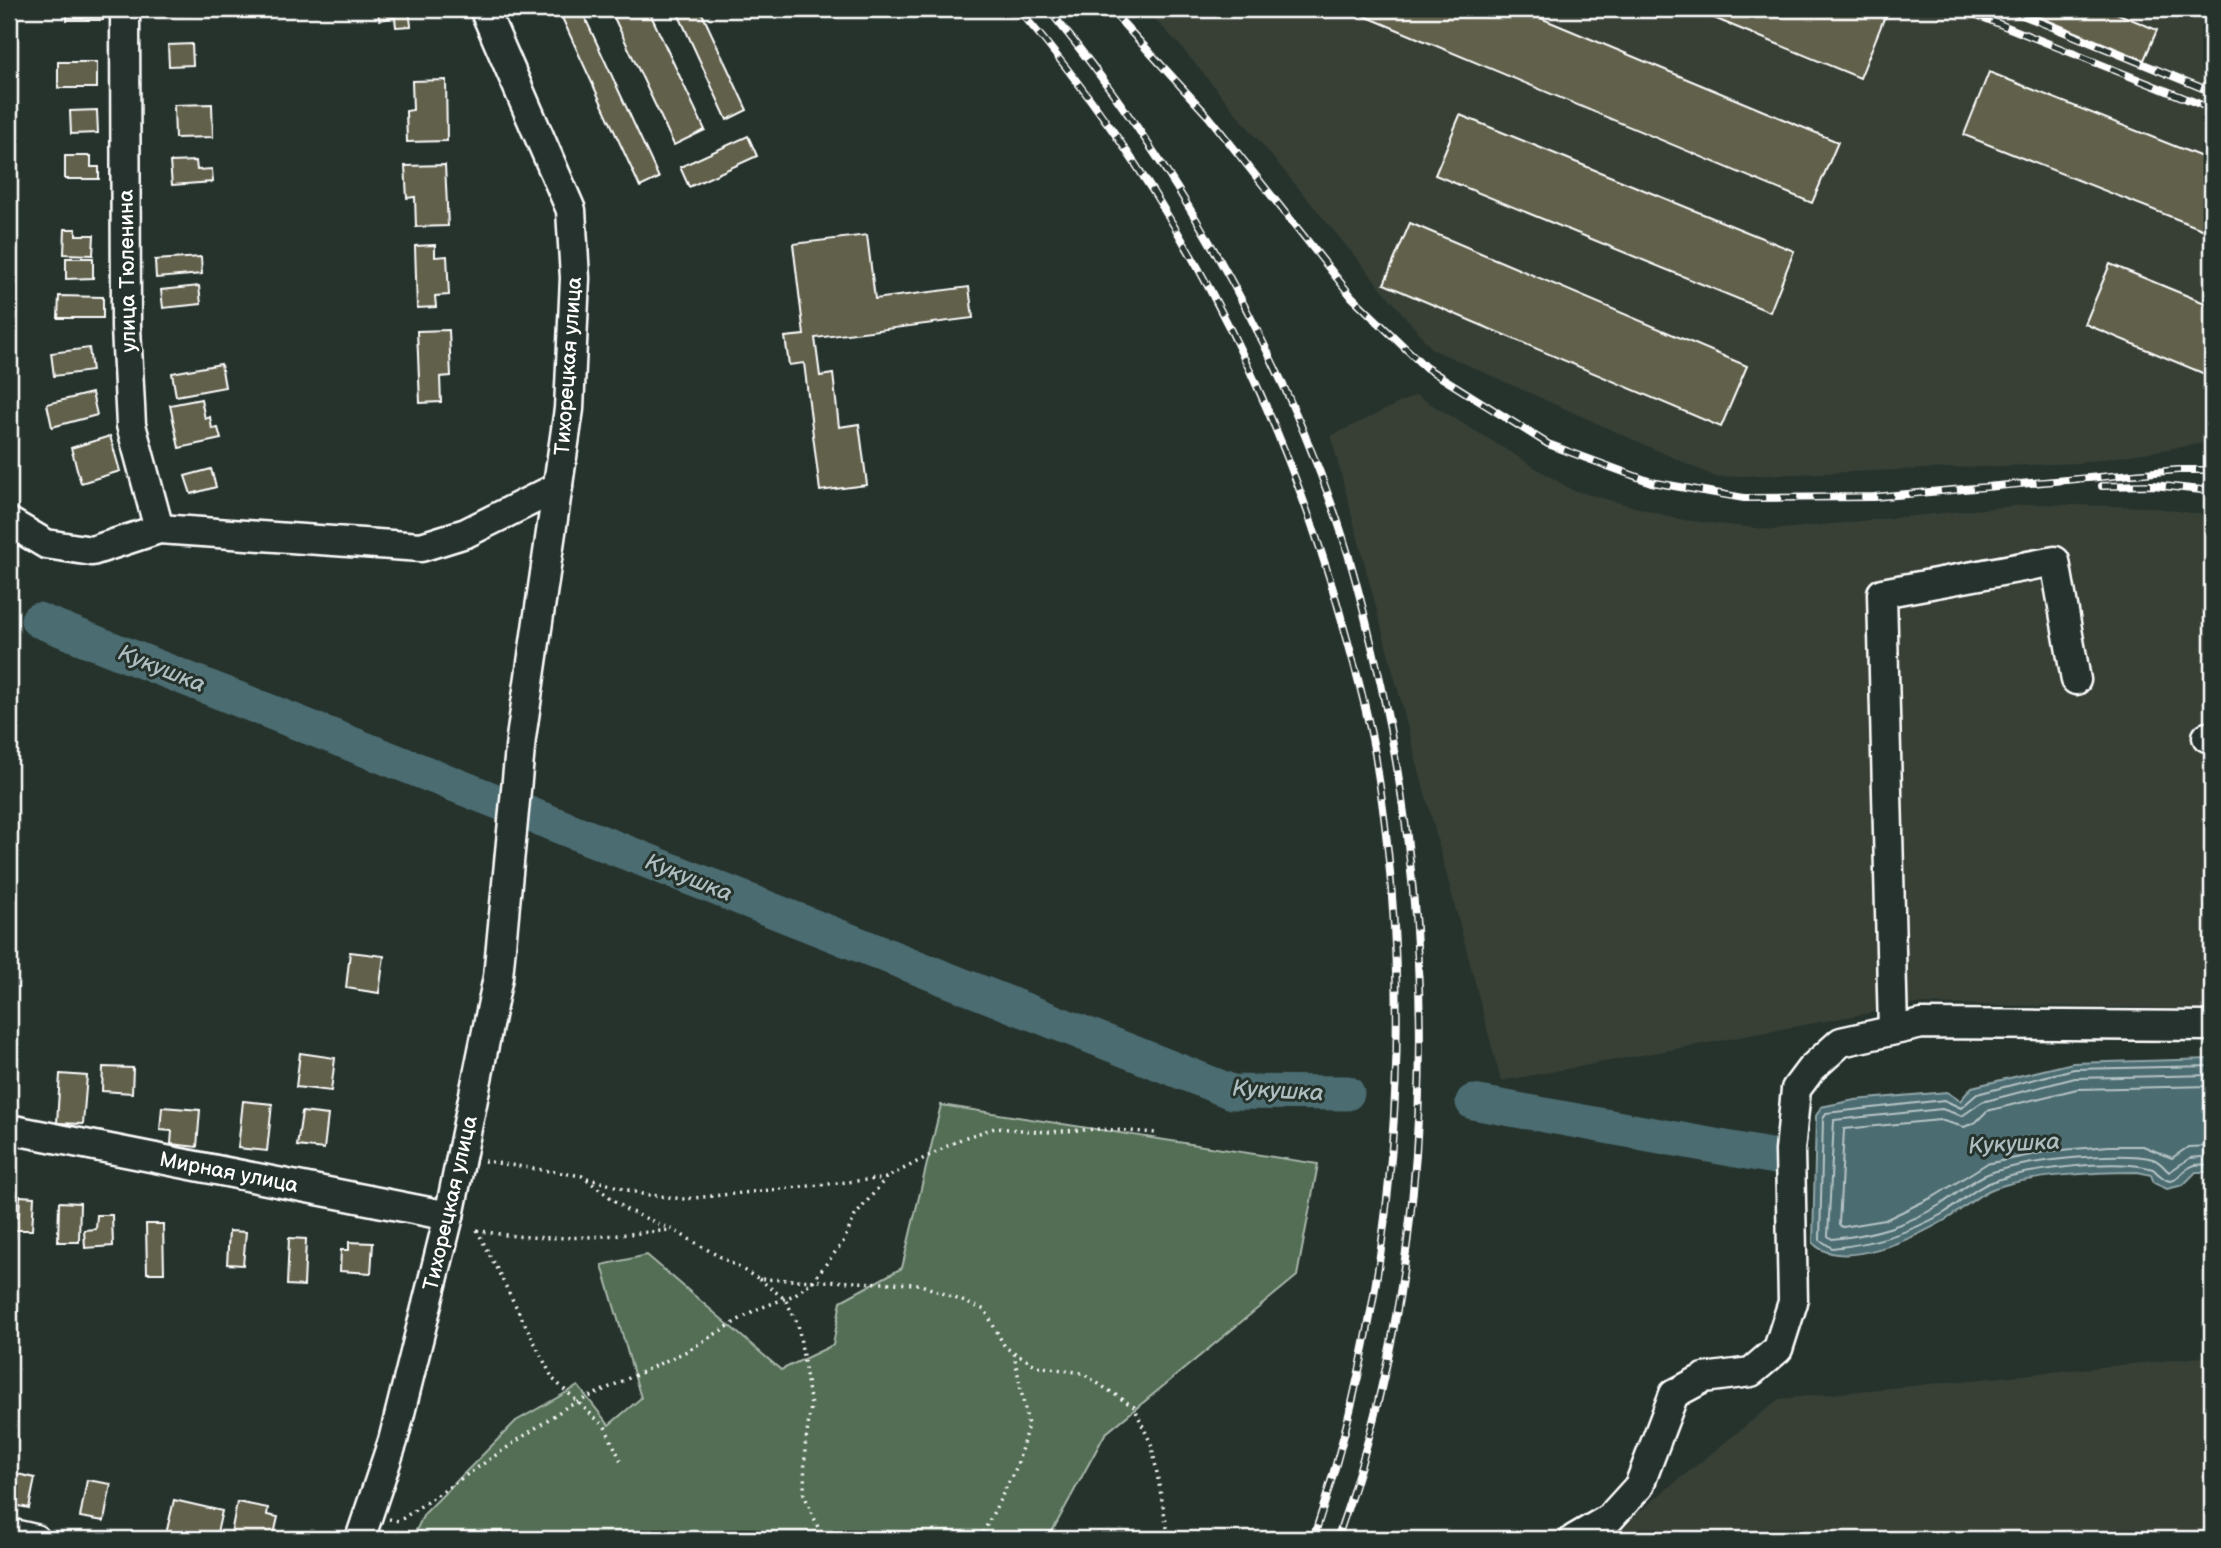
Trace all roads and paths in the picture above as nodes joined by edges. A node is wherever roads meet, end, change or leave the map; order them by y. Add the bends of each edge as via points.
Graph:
1 (125, 9) edge
2 (484, 9) edge
3 (558, 487) junction
4 (9, 522) edge
5 (159, 529) junction
6 (2076, 680) dead end
7 (2212, 1026) edge
8 (1893, 1030) junction
9 (9, 1129) edge
10 (1158, 1133) dead end
11 (461, 1158) junction
12 (582, 1176) junction
13 (886, 1178) junction
14 (449, 1216) junction
15 (477, 1230) junction
16 (673, 1230) junction
17 (759, 1279) junction
18 (813, 1281) junction
19 (785, 1298) junction
20 (1014, 1352) junction
21 (578, 1402) junction
22 (621, 1461) dead end
23 (365, 1527) edge
24 (9, 1533) edge
25 (35, 1539) edge
26 (823, 1539) edge
27 (980, 1539) edge
28 (1169, 1539) edge
29 (1574, 1539) edge

1 - 5 street, улица Тюленина via 126,328 131,425
2 - 3 street, Тихорецкая улица via 570,210 575,291 569,408
3 - 5 street via 466,533 421,547
3 - 11 street, Тихорецкая улица via 521,738 498,977
4 - 5 street via 46,544 92,551
6 - 8 street via 2055,561 1882,593
7 - 8 street via 1922,1024
8 - 29 street via 1841,1042 1796,1089 1790,1151 1793,1302 1778,1349 1751,1372 1704,1378 1674,1394 1639,1486 1610,1517
9 - 14 street, Мирная улица
10 - 13 path via 995,1128 963,1138
11 - 12 path
11 - 14 street, Тихорецкая улица
12 - 13 path via 642,1194 684,1199
12 - 16 path via 627,1210
13 - 18 path
14 - 15 path
14 - 23 street, Тихорецкая улица via 393,1441
15 - 16 path via 525,1238
15 - 21 path via 553,1379
16 - 17 path
17 - 18 path
17 - 19 path
18 - 19 path
18 - 20 path via 919,1284 985,1310 1005,1347
19 - 21 path
19 - 26 path via 798,1324 811,1406 804,1494
20 - 27 path via 1028,1425 1017,1466
20 - 28 path via 1037,1366 1082,1373 1134,1407 1152,1446
21 - 22 path via 605,1427
21 - 23 path via 400,1521
24 - 25 street

